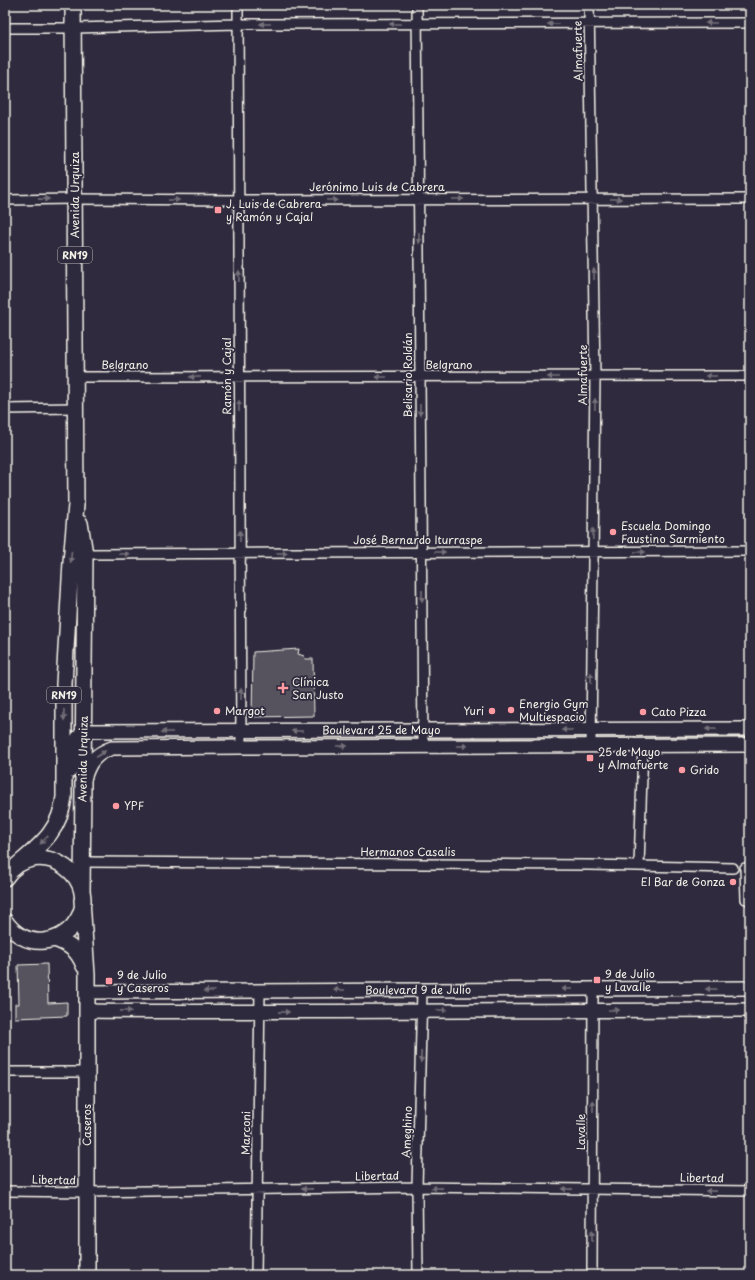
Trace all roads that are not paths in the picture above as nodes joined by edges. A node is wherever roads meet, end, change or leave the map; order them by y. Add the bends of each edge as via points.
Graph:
1 (74, 5) edge
2 (238, 5) edge
3 (417, 5) edge
4 (589, 5) edge
5 (750, 23) edge
6 (238, 24) junction
7 (417, 24) junction
8 (589, 24) junction
9 (5, 28) edge
10 (74, 28) junction
11 (593, 198) junction
12 (75, 199) junction
13 (419, 199) junction
14 (750, 199) edge
15 (5, 200) edge
16 (238, 200) junction
17 (595, 376) junction
18 (750, 376) edge
19 (76, 377) junction
20 (420, 377) junction
21 (239, 378) junction
22 (76, 408) junction
23 (5, 409) edge
24 (76, 505) junction
25 (750, 551) edge
26 (421, 552) junction
27 (592, 552) junction
28 (240, 553) junction
29 (85, 554) junction
30 (750, 729) edge
31 (591, 730) junction
32 (84, 731) junction
33 (423, 731) junction
34 (241, 732) junction
35 (591, 745) junction
36 (750, 745) edge
37 (423, 746) junction
38 (643, 746) junction
39 (241, 747) junction
40 (82, 786) junction
41 (64, 797) junction
42 (82, 862) junction
43 (640, 866) junction
44 (733, 868) dead end
45 (748, 868) edge
46 (8, 874) edge
47 (82, 897) junction
48 (748, 900) edge
49 (5, 921) edge
50 (5, 937) edge
51 (23, 938) junction
52 (54, 939) junction
53 (87, 975) junction
54 (750, 988) edge
55 (593, 989) junction
56 (422, 990) junction
57 (260, 991) junction
58 (87, 992) junction
59 (422, 1010) junction
60 (593, 1010) junction
61 (750, 1010) edge
62 (87, 1011) junction
63 (260, 1012) junction
64 (5, 1072) edge
65 (87, 1072) junction
66 (418, 1187) junction
67 (592, 1189) junction
68 (257, 1190) junction
69 (5, 1191) edge
70 (750, 1191) edge
71 (87, 1192) junction
72 (87, 1275) edge
73 (256, 1275) edge
74 (418, 1275) edge
75 (592, 1275) edge

1 - 10 main road, Avenida Urquiza / RN19
2 - 6 street, Ramón y Cajal
3 - 7 street, Belisario Roldán
4 - 8 street, Almafuerte
5 -> 8 street
7 -> 6 street
6 - 10 street
6 - 16 street, Ramón y Cajal
8 -> 7 street
7 - 13 street, Belisario Roldán
8 - 11 street, Almafuerte
9 - 10 street
10 - 12 main road, Avenida Urquiza / RN19
13 -> 11 street, Jerónimo Luis de Cabrera
11 -> 14 street, Jerónimo Luis de Cabrera
17 -> 11 street, Almafuerte
15 -> 12 street, Jerónimo Luis de Cabrera
12 -> 16 street, Jerónimo Luis de Cabrera
12 - 19 main road, Avenida Urquiza / RN19
16 -> 13 street, Jerónimo Luis de Cabrera
13 -> 20 street, Belisario Roldán
21 -> 16 street, Ramón y Cajal
18 -> 17 street, Belgrano
17 -> 20 street, Belgrano
27 -> 17 street, Almafuerte
21 -> 19 street, Belgrano
19 - 22 main road, Avenida Urquiza / RN19
20 -> 21 street, Belgrano
20 -> 26 street, Belisario Roldán
28 -> 21 street, Ramón y Cajal
22 - 23 street
22 - 24 main road, Avenida Urquiza / RN19
24 - 29 main road, Avenida Urquiza / RN19
24 -> 41 main road, Avenida Urquiza / RN19 via 64,673
27 -> 25 street, José Bernardo Iturraspe
26 -> 27 street, José Bernardo Iturraspe
28 -> 26 street, José Bernardo Iturraspe
26 -> 33 street, Belisario Roldán
31 -> 27 street, Almafuerte
29 -> 28 street, José Bernardo Iturraspe
34 -> 28 street, Ramón y Cajal
29 - 32 main road, Avenida Urquiza / RN19
30 -> 31 main road, Boulevard 25 de Mayo
31 -> 33 main road, Boulevard 25 de Mayo
31 - 35 street, Almafuerte
34 -> 32 main road, Boulevard 25 de Mayo
32 - 40 main road, Avenida Urquiza / RN19
32 - 41 main road via 73,745 70,777
33 -> 34 main road, Boulevard 25 de Mayo
33 - 37 street, Belisario Roldán
34 - 39 street, Ramón y Cajal
37 -> 35 main road, Boulevard 25 de Mayo
35 - 38 main road, Boulevard 25 de Mayo
36 - 38 main road, Boulevard 25 de Mayo
39 -> 37 main road, Boulevard 25 de Mayo
38 - 43 street
40 -> 39 main road, Boulevard 25 de Mayo via 90,763 104,751 112,748
40 - 42 main road, Avenida Urquiza / RN19
41 -> 46 main road, Avenida Urquiza / RN19 via 53,831
42 - 43 street, Hermanos Casalis
42 - 47 main road, Avenida Urquiza / RN19
43 - 44 street, Hermanos Casalis
45 - 48 street
46 - 47 main road, RN19 via 26,861 46,858 53,860 65,866 74,875
47 - 52 main road, RN19 via 80,913 74,924
47 - 53 main road, Caseros
49 - 51 main road
50 - 51 main road, RN19
51 - 52 main road, RN19 via 35,941
52 - 53 main road, Caseros via 72,947
53 - 58 main road, Caseros
54 -> 55 main road, Boulevard 9 de Julio
55 -> 56 main road, Boulevard 9 de Julio
55 - 60 street, Lavalle
56 -> 57 main road, Boulevard 9 de Julio
56 - 59 street, Ameghino
57 -> 58 main road, Boulevard 9 de Julio
57 - 63 street, Marconi
58 - 62 main road, Caseros
59 -> 60 main road, Boulevard 9 de Julio
63 -> 59 main road, Boulevard 9 de Julio
59 -> 66 street, Ameghino
60 -> 61 main road, Boulevard 9 de Julio
67 -> 60 street, Lavalle
62 -> 63 main road, Boulevard 9 de Julio
62 - 65 main road, Caseros
63 - 68 street, Marconi
64 - 65 street
65 - 71 main road, Caseros
67 -> 66 street, Libertad
66 -> 68 street, Libertad
66 - 74 street, Ameghino
70 -> 67 street, Libertad
75 -> 67 street, Lavalle
68 - 71 street, Libertad
68 - 73 street, Marconi
69 - 71 street, Libertad
71 - 72 main road, Caseros

